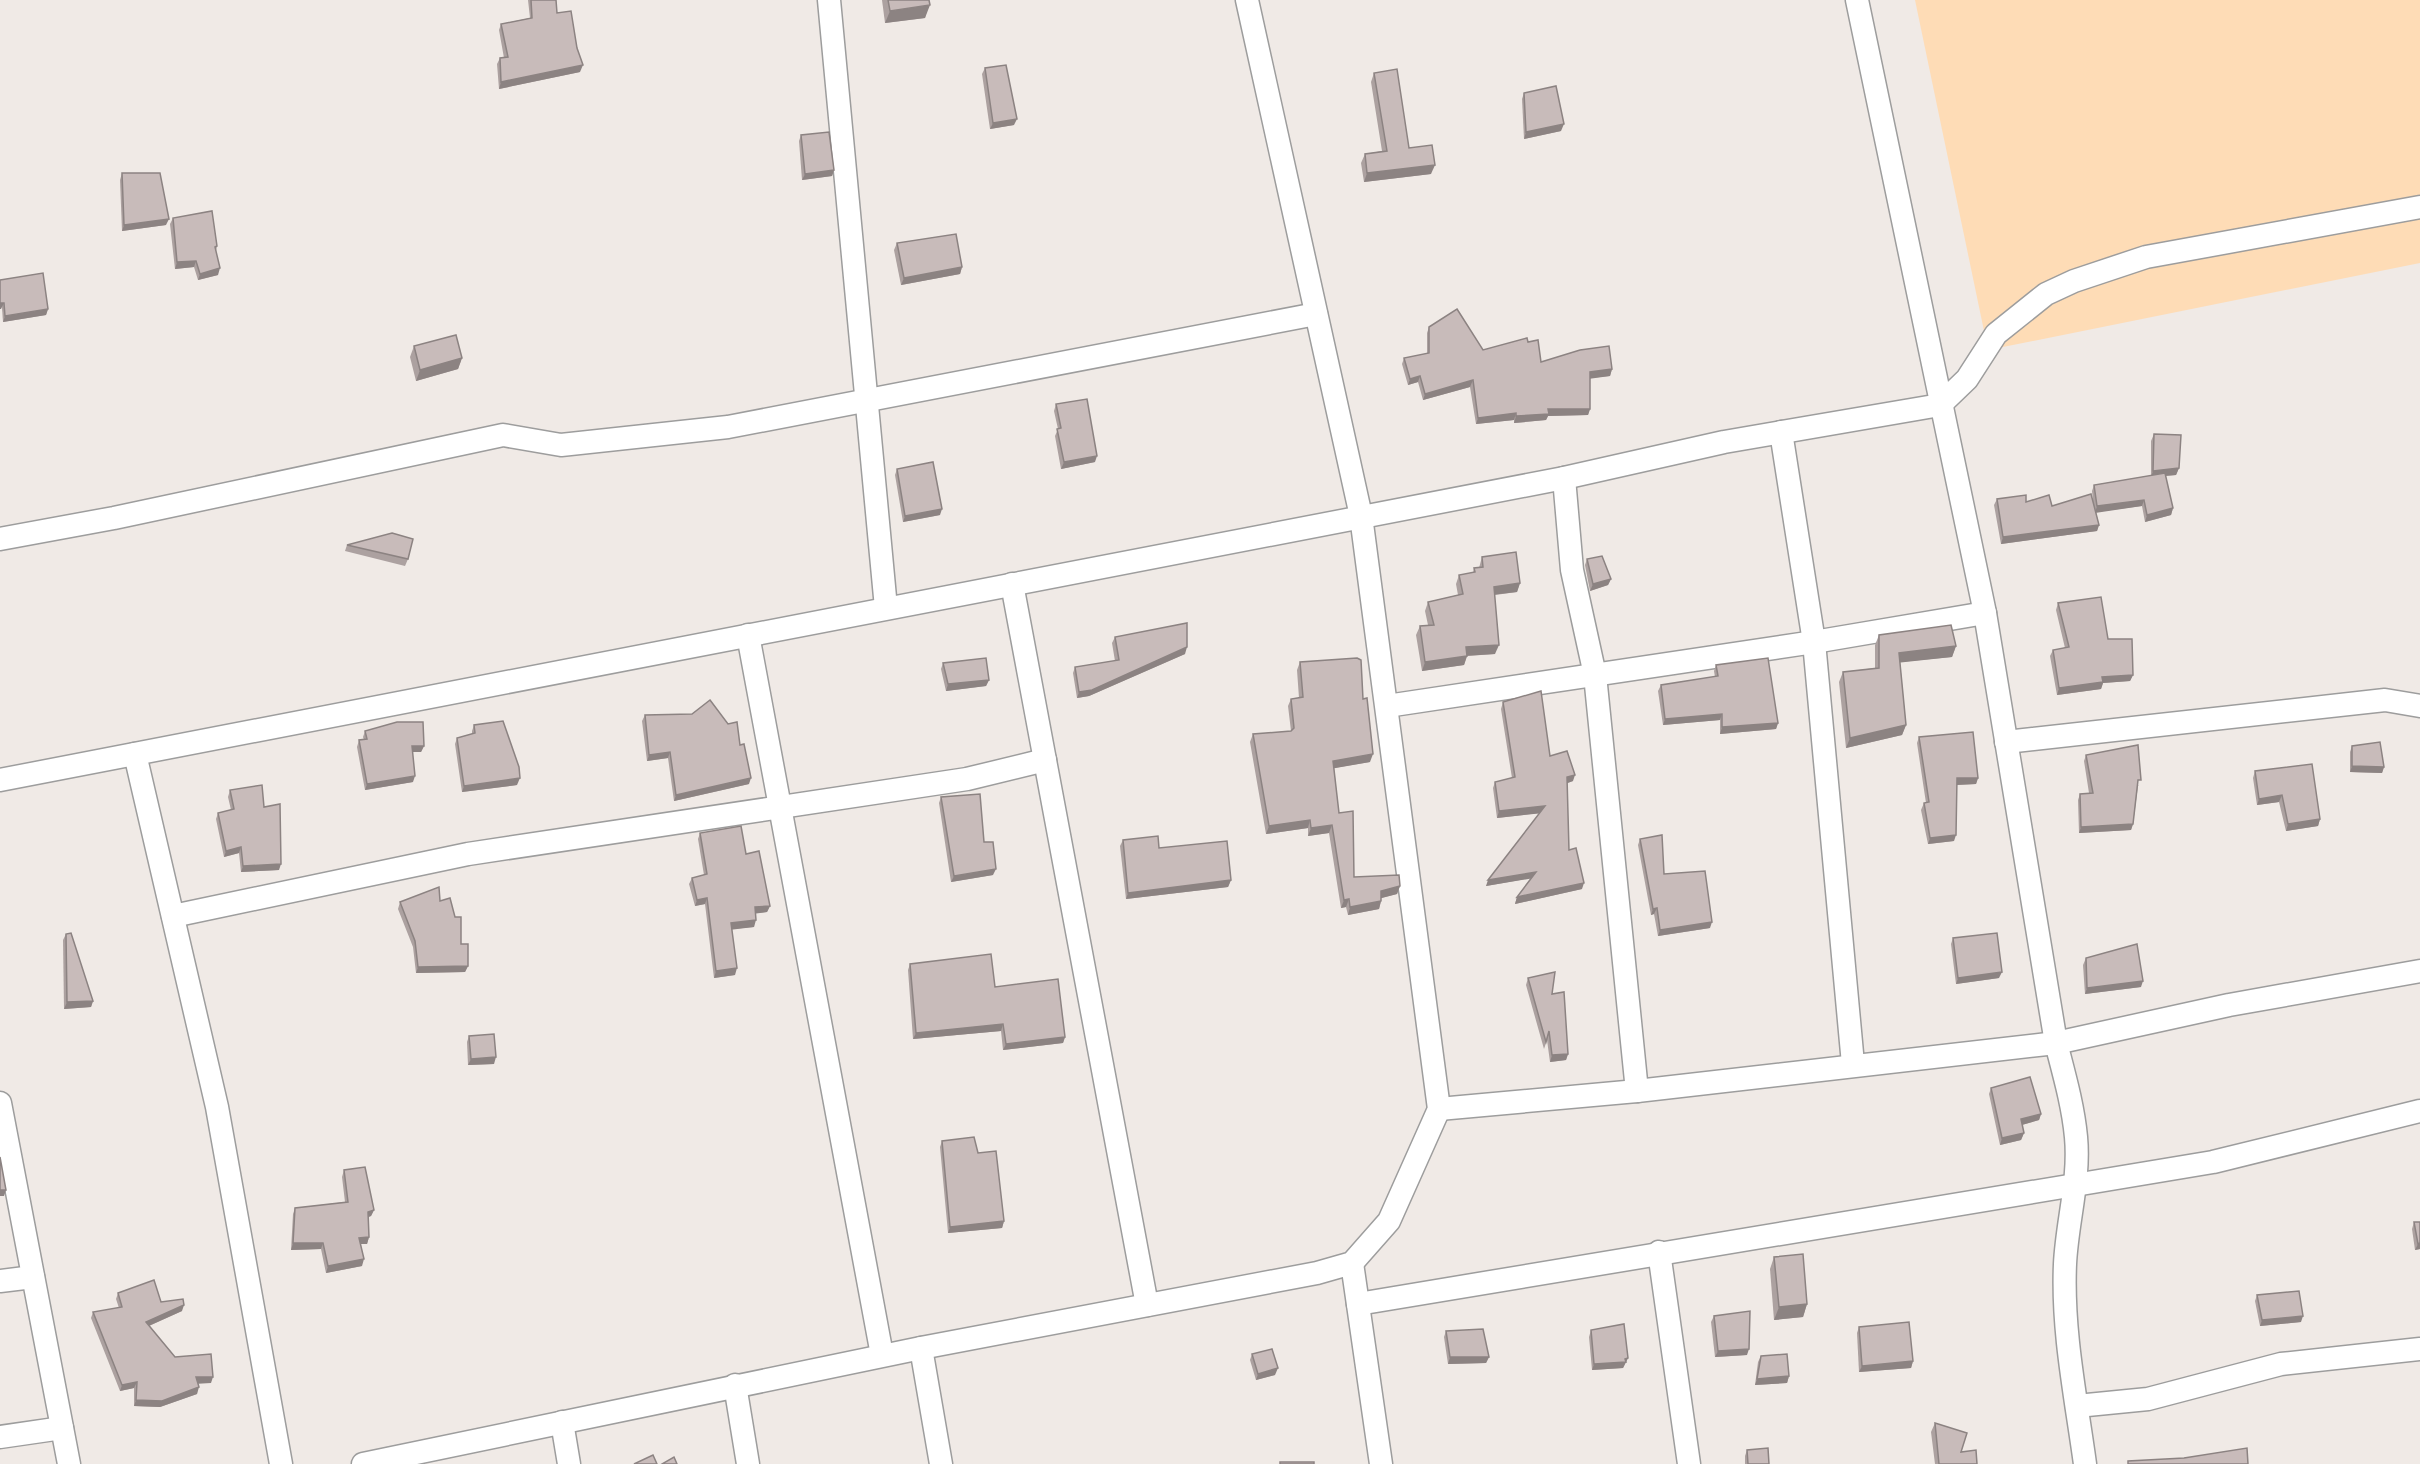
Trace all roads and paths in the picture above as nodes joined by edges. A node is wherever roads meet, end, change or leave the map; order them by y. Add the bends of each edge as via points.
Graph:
1 (829, 0) edge
2 (1247, 0) edge
3 (1857, 0) edge
4 (2420, 207) edge
5 (1316, 314) junction
6 (867, 399) junction
7 (1940, 405) junction
8 (1781, 432) junction
9 (1564, 478) junction
10 (1361, 516) junction
11 (0, 539) edge
12 (1012, 584) junction
13 (886, 608) junction
14 (1985, 613) junction
15 (748, 635) junction
16 (1814, 642) junction
17 (1594, 675) junction
18 (1387, 706) junction
19 (2420, 706) edge
20 (2006, 742) junction
21 (135, 754) junction
22 (1045, 760) junction
23 (0, 780) edge
24 (781, 809) junction
25 (173, 916) junction
26 (2420, 971) edge
27 (2056, 1043) junction
28 (1853, 1064) junction
29 (1637, 1091) junction
30 (0, 1103) edge
31 (1438, 1109) junction
32 (2420, 1111) edge
33 (2075, 1184) junction
34 (1659, 1252) junction
35 (1352, 1263) junction
36 (33, 1276) junction
37 (0, 1281) edge
38 (1358, 1304) junction
39 (1147, 1305) junction
40 (921, 1348) junction
41 (2420, 1349) edge
42 (882, 1356) junction
43 (735, 1385) junction
44 (2077, 1406) junction
45 (562, 1422) junction
46 (62, 1428) junction
47 (0, 1437) edge
48 (69, 1464) edge
49 (281, 1464) edge
50 (363, 1464) edge
51 (569, 1464) edge
52 (748, 1464) edge
53 (941, 1464) edge
54 (1381, 1464) edge
55 (1689, 1464) edge
56 (2085, 1464) edge

1 - 6 street
2 - 5 street
3 - 7 street
4 - 7 street via 2146,256 2074,281 2046,294 1996,334 1967,379
5 - 6 street
5 - 10 street
6 - 11 street via 728,427 561,445 503,435
6 - 13 street
7 - 8 street
7 - 14 street
8 - 9 street
8 - 16 street
9 - 10 street
9 - 17 street via 1572,570
10 - 12 street
10 - 18 street
12 - 13 street
12 - 22 street
13 - 15 street
14 - 16 street
14 - 20 street
15 - 21 street
15 - 24 street
16 - 17 street
16 - 28 street
17 - 18 street
17 - 29 street
18 - 31 street
19 - 20 street via 2385,700
20 - 27 street
21 - 23 street
21 - 25 street
22 - 24 street via 967,779
22 - 39 street
24 - 25 street via 468,854
24 - 42 street
25 - 49 street via 217,1107
26 - 27 street via 2229,1005
27 - 28 street
27 - 33 street via 2076,1138
28 - 29 street
29 - 31 street
30 - 36 street
31 - 35 street via 1389,1221
32 - 33 street via 2213,1162
33 - 34 street
33 - 44 street via 2065,1264 2068,1341
34 - 38 street
34 - 55 street
35 - 38 street
35 - 39 street
36 - 37 street
36 - 46 street
38 - 54 street
39 - 40 street
40 - 42 street
40 - 53 street
41 - 44 street via 2281,1364 2148,1399
42 - 43 street
43 - 45 street
43 - 52 street
44 - 56 street
45 - 50 street
45 - 51 street
46 - 47 street
46 - 48 street

